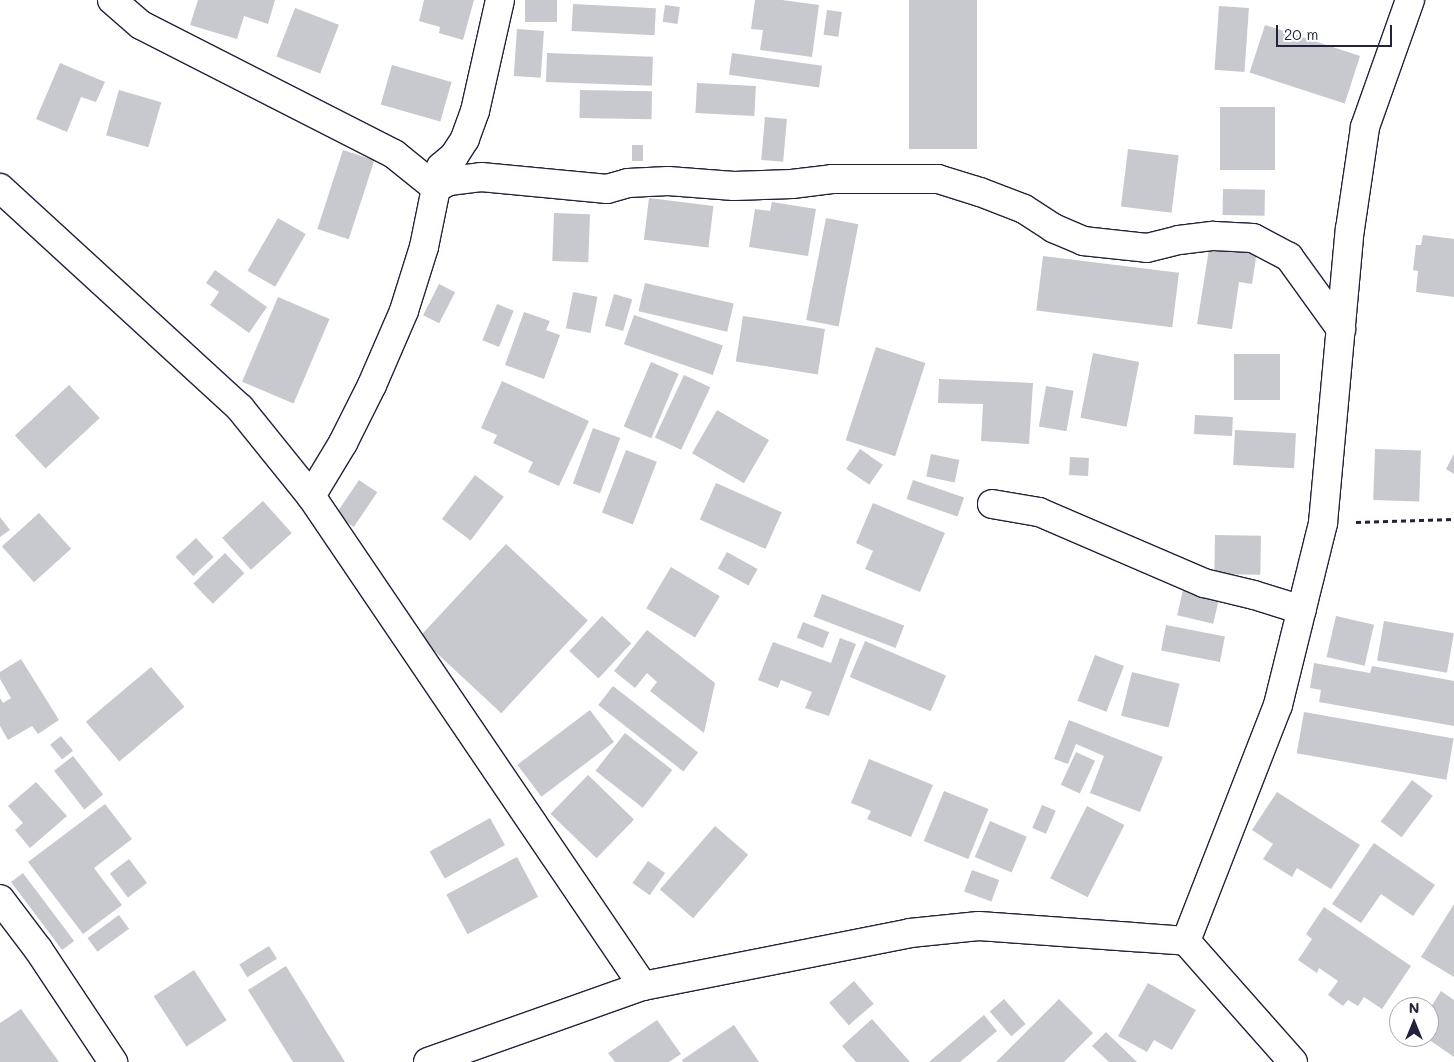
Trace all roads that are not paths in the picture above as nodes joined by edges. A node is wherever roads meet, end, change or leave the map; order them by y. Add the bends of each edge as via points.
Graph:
1 (112, 0) edge
2 (500, 0) edge
3 (1410, 0) edge
4 (0, 188) edge
5 (436, 188) junction
6 (1341, 330) junction
7 (311, 496) junction
8 (992, 504) dead end
9 (1302, 610) junction
10 (0, 899) edge
11 (1186, 941) junction
12 (643, 986) junction
13 (113, 1062) edge
14 (428, 1062) edge
15 (1293, 1062) edge

1 - 5 street via 142,25 394,154
2 - 5 street via 475,111 465,139 454,156 441,167
3 - 6 street via 1365,127 1350,229
4 - 7 street via 240,408
5 - 6 street via 449,181 481,177 607,189 628,183 668,181 734,186 832,179 938,179 1024,210 1083,241 1147,248 1214,236 1253,238 1289,257
5 - 7 street via 424,247 404,312 343,443
6 - 9 street via 1323,523
7 - 12 street
8 - 9 street via 1038,512 1204,584
9 - 11 street via 1278,705
10 - 13 street via 38,949
11 - 12 street via 979,926 910,933
11 - 15 street
12 - 14 street

